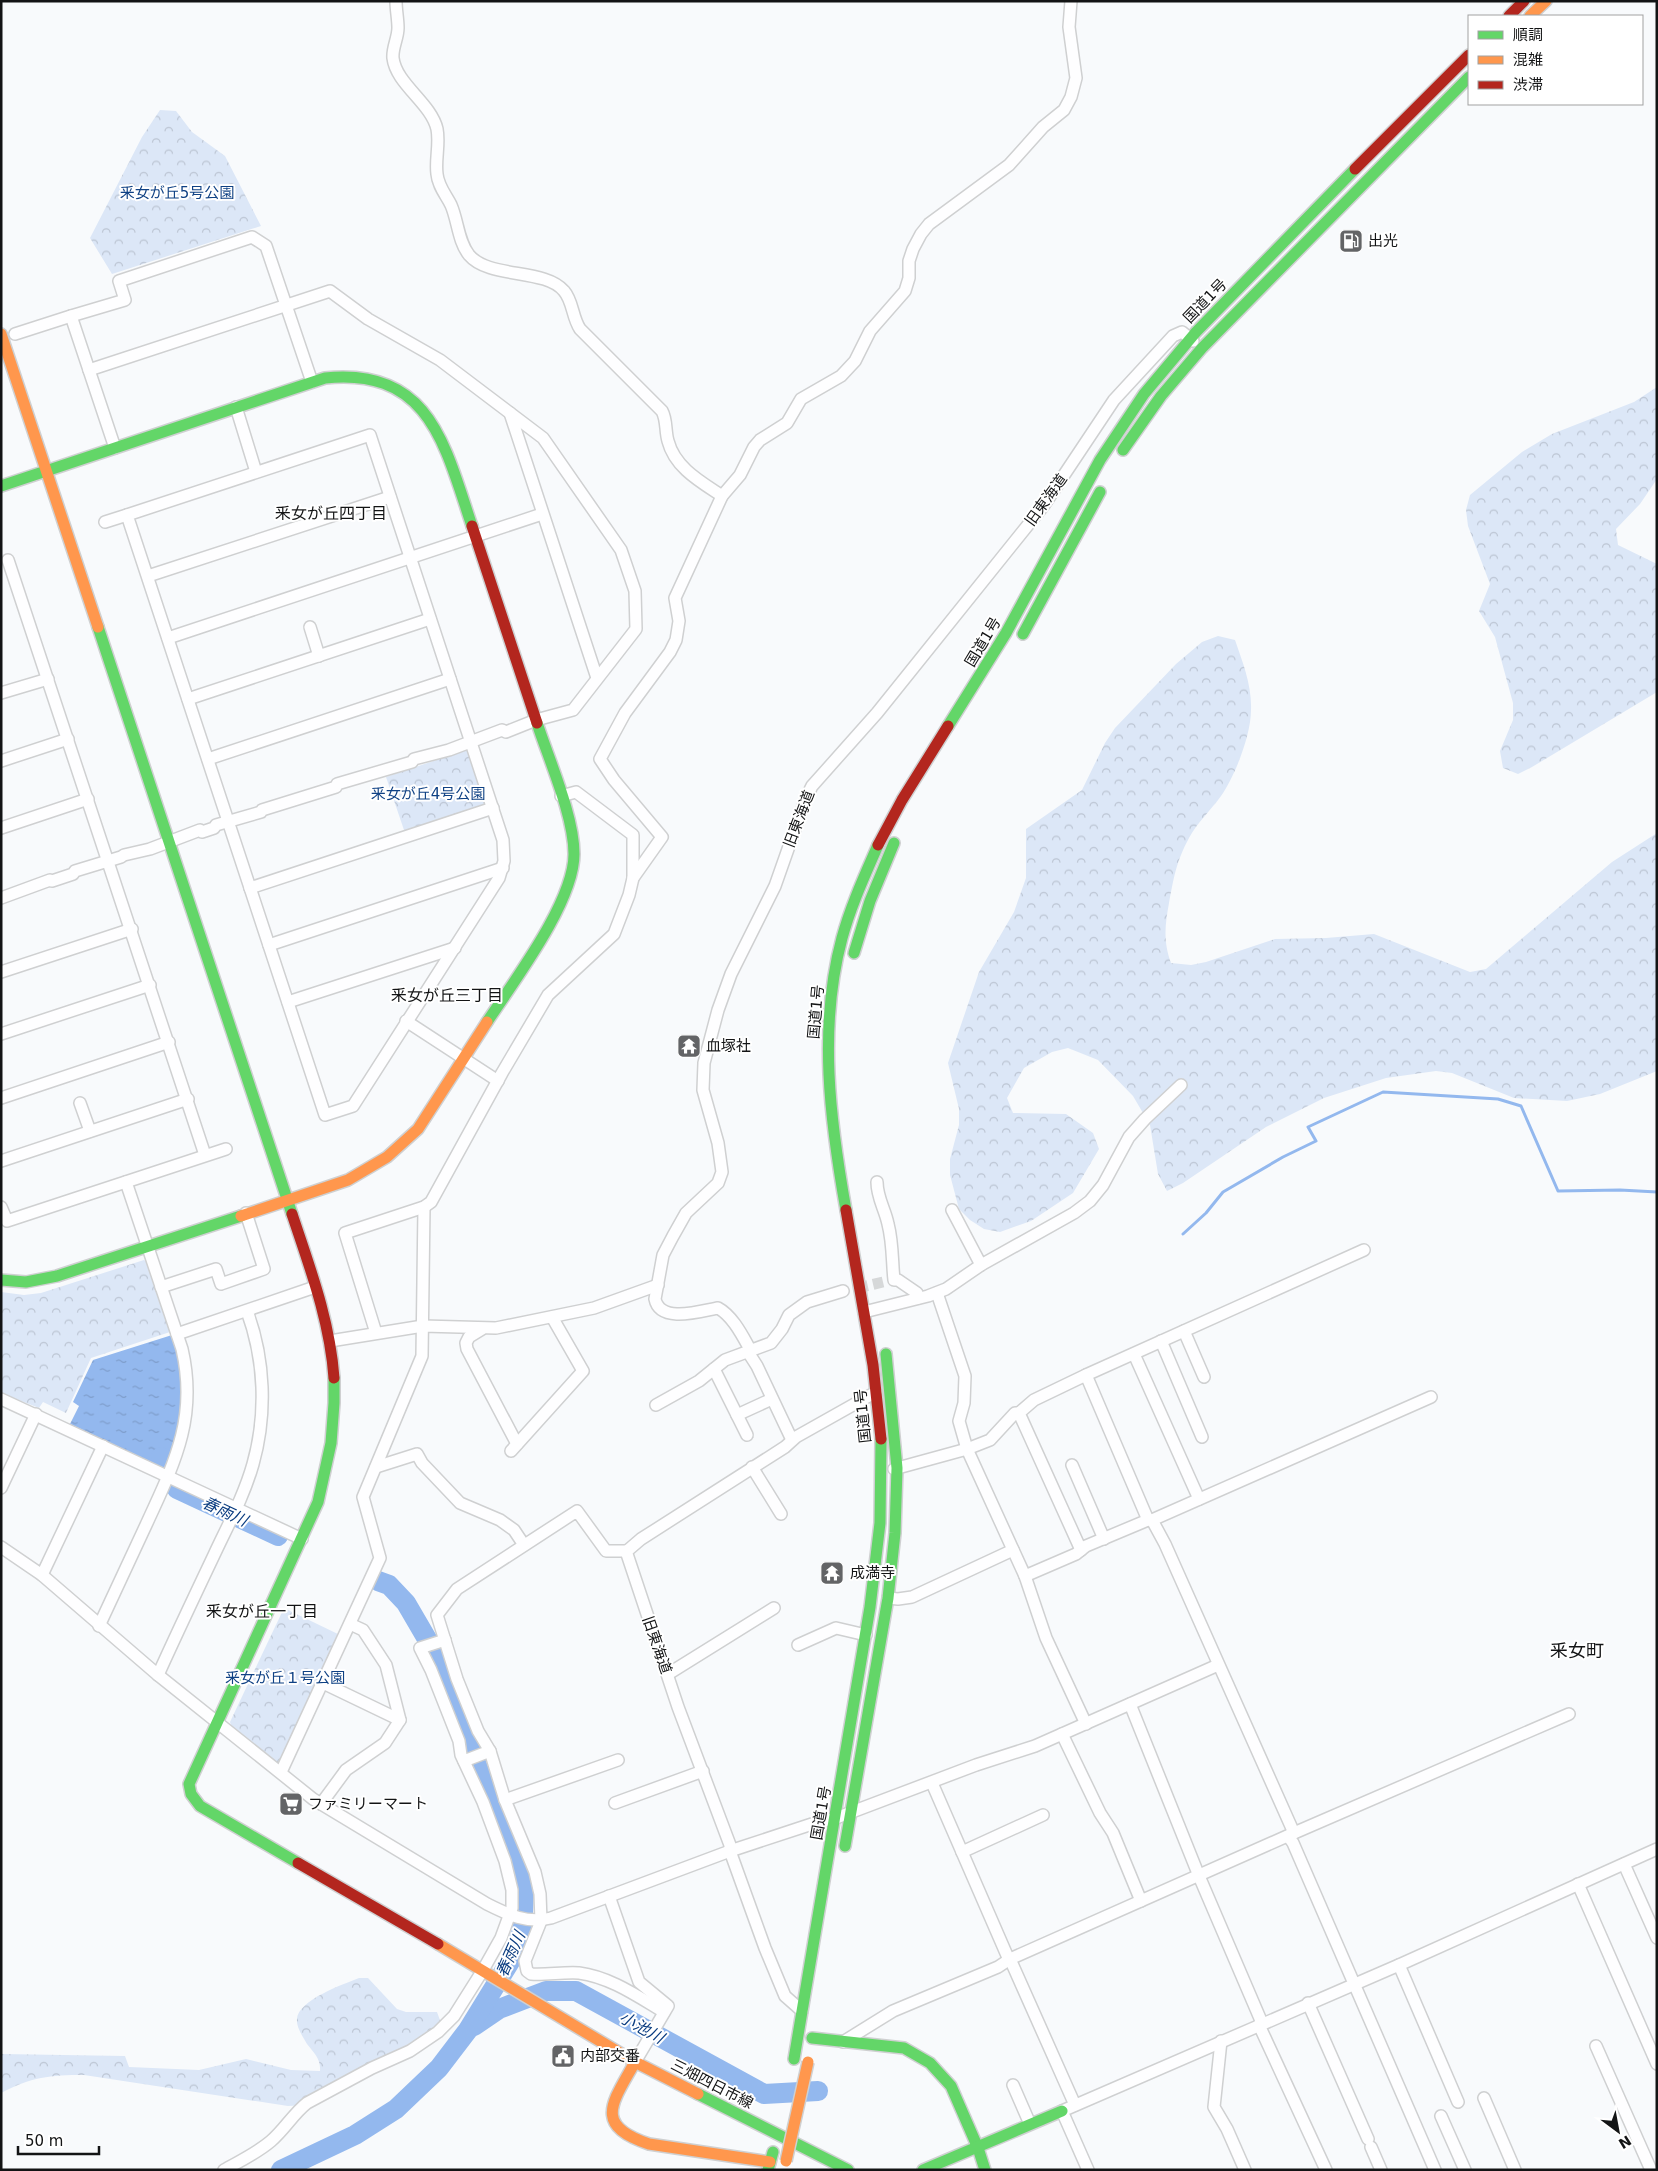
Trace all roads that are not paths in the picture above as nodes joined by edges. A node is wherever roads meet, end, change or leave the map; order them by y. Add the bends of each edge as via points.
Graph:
1 (396, 1) edge
2 (1071, 1) edge
3 (1524, 1) edge
4 (1546, 1) edge
5 (1510, 15) edge
6 (1531, 15) edge
7 (1468, 56) edge
8 (1468, 78) edge
9 (1344, 181) junction
10 (1355, 192) junction
11 (1283, 242) junction
12 (1295, 252) junction
13 (287, 306) junction
14 (71, 316) junction
15 (14, 334) dead end
16 (2, 339) edge
17 (1190, 339) junction
18 (1202, 348) junction
19 (89, 370) junction
20 (312, 382) junction
21 (236, 407) junction
22 (510, 413) junction
23 (115, 448) junction
24 (1116, 460) dead end
25 (45, 470) junction
26 (256, 472) junction
27 (1105, 482) dead end
28 (1, 486) edge
29 (722, 496) junction
30 (390, 497) junction
31 (542, 514) junction
32 (127, 515) junction
33 (104, 522) dead end
34 (474, 536) junction
35 (410, 557) junction
36 (1, 570) edge
37 (148, 576) junction
38 (430, 619) junction
39 (310, 627) dead end
40 (168, 638) junction
41 (1018, 643) dead end
42 (319, 656) junction
43 (597, 678) junction
44 (48, 679) junction
45 (450, 679) junction
46 (1, 693) edge
47 (188, 700) junction
48 (536, 720) junction
49 (68, 739) junction
50 (471, 741) junction
51 (208, 759) junction
52 (1, 761) edge
53 (561, 796) junction
54 (88, 799) junction
55 (493, 808) junction
56 (229, 821) junction
57 (1, 828) edge
58 (899, 834) dead end
59 (169, 842) junction
60 (109, 861) junction
61 (503, 868) junction
62 (633, 878) junction
63 (250, 888) junction
64 (1, 898) edge
65 (132, 929) junction
66 (269, 945) junction
67 (455, 948) junction
68 (852, 961) dead end
69 (1, 972) edge
70 (150, 985) junction
71 (288, 1002) junction
72 (406, 1021) junction
73 (1, 1034) edge
74 (169, 1042) junction
75 (464, 1059) junction
76 (498, 1081) junction
77 (1181, 1085) dead end
78 (1, 1098) edge
79 (188, 1099) junction
80 (80, 1103) dead end
81 (90, 1131) junction
82 (226, 1149) dead end
83 (206, 1155) junction
84 (1, 1161) edge
85 (126, 1182) junction
86 (878, 1182) dead end
87 (287, 1200) junction
88 (1, 1207) edge
89 (424, 1207) junction
90 (952, 1210) dead end
91 (246, 1213) junction
92 (147, 1246) junction
93 (1364, 1250) dead end
94 (981, 1265) junction
95 (1, 1280) edge
96 (658, 1285) junction
97 (161, 1287) junction
98 (315, 1287) junction
99 (843, 1291) tunnel mouth
100 (937, 1293) junction
101 (918, 1298) junction
102 (247, 1311) junction
103 (864, 1312) junction
104 (552, 1317) junction
105 (423, 1326) junction
106 (482, 1329) junction
107 (1184, 1331) junction
108 (177, 1334) junction
109 (376, 1334) junction
110 (330, 1341) junction
111 (884, 1341) dead end
112 (1161, 1341) junction
113 (749, 1352) junction
114 (1134, 1354) junction
115 (714, 1369) junction
116 (1086, 1374) junction
117 (1204, 1377) dead end
118 (876, 1392) junction
119 (1431, 1397) dead end
120 (1, 1398) edge
121 (772, 1399) junction
122 (656, 1405) dead end
123 (1019, 1413) junction
124 (36, 1414) junction
125 (737, 1415) junction
126 (747, 1435) dead end
127 (1202, 1436) dead end
128 (792, 1440) junction
129 (102, 1446) junction
130 (967, 1450) junction
131 (1072, 1465) dead end
132 (376, 1467) junction
133 (752, 1468) junction
134 (897, 1468) junction
135 (882, 1473) junction
136 (169, 1476) junction
137 (1, 1488) edge
138 (1199, 1499) junction
139 (234, 1513) junction
140 (781, 1514) dead end
141 (1150, 1520) junction
142 (302, 1539) junction
143 (1104, 1539) junction
144 (524, 1545) junction
145 (1, 1547) edge
146 (1013, 1550) junction
147 (1081, 1550) junction
148 (628, 1551) junction
149 (42, 1575) junction
150 (1025, 1576) junction
151 (888, 1598) junction
152 (774, 1608) dead end
153 (350, 1624) junction
154 (99, 1626) junction
155 (866, 1636) junction
156 (443, 1640) junction
157 (798, 1644) dead end
158 (1218, 1665) junction
159 (668, 1674) junction
160 (158, 1675) junction
161 (323, 1683) junction
162 (1130, 1704) junction
163 (1569, 1714) dead end
164 (400, 1720) junction
165 (216, 1722) junction
166 (1086, 1724) junction
167 (1062, 1734) junction
168 (487, 1752) junction
169 (618, 1760) dead end
170 (466, 1761) junction
171 (703, 1771) junction
172 (281, 1772) junction
173 (932, 1783) junction
174 (505, 1800) junction
175 (615, 1803) dead end
176 (321, 1804) junction
177 (853, 1810) junction
178 (1043, 1815) dead end
179 (836, 1818) junction
180 (1291, 1835) junction
181 (1657, 1849) edge
182 (730, 1851) junction
183 (962, 1852) junction
184 (843, 1857) dead end
185 (1624, 1864) junction
186 (1199, 1876) junction
187 (1578, 1884) junction
188 (609, 1896) junction
189 (1141, 1901) junction
190 (512, 1917) junction
191 (538, 1921) junction
192 (1657, 1938) edge
193 (1009, 1960) junction
194 (1399, 1965) junction
195 (487, 1972) junction
196 (1354, 1984) junction
197 (1308, 2003) junction
198 (802, 2011) junction
199 (664, 2012) junction
200 (1261, 2024) junction
201 (1221, 2041) junction
202 (843, 2042) junction
203 (1596, 2046) dead end
204 (635, 2062) junction
205 (793, 2064) dead end
206 (1657, 2064) edge
207 (1013, 2084) dead end
208 (1484, 2098) dead end
209 (1458, 2102) dead end
210 (1075, 2105) junction
211 (1062, 2111) junction
212 (1441, 2116) dead end
213 (781, 2120) dead end
214 (1030, 2124) junction
215 (978, 2148) junction
216 (770, 2161) edge
217 (785, 2165) edge
218 (224, 2170) edge
219 (848, 2170) edge
220 (923, 2170) edge
221 (985, 2170) edge
222 (1088, 2170) edge
223 (1245, 2170) edge
224 (1326, 2170) edge
225 (1381, 2170) edge
226 (1435, 2170) edge
227 (1465, 2170) edge
228 (1515, 2170) edge
229 (1651, 2170) edge

1 - 29 street via 398,28 393,58 398,71 437,127 438,182 451,206 469,256 486,266 550,282 564,291 580,328 662,411 667,439 675,457 698,481
2 - 29 street via 1069,28 1076,78 1064,110 1043,127 1009,165 929,224 913,249 906,291 870,332 855,361 841,376 801,399 788,423 760,440 740,475
3 - 5 main road
4 - 6 main road
7 - 9 main road, 国道1号
8 - 10 main road, 国道1号
9 - 10 main road
9 - 11 main road, 国道1号
10 - 12 main road, 国道1号
11 - 12 main road
11 - 17 main road, 国道1号
12 - 18 main road, 国道1号
13 - 14 street via 266,246 252,237 119,281 125,300
13 - 19 street
13 - 20 street
13 - 22 street via 330,291 368,318 428,352
14 - 15 street
14 - 19 street
16 - 25 main road, 三畑四日市線
17 - 18 street
17 - 96 street, 旧東海道 via 1182,332 1174,336 1114,400 1044,505 878,713 812,786 775,886 731,974 704,1063 703,1090 718,1143 722,1172 718,1183 686,1213 663,1255
17 - 103 main road, 国道1号 via 1143,394 1112,441 1014,621 913,779 866,868 852,906 838,959 830,1015 829,1087 835,1146
18 - 24 main road, 国道1号 via 1161,396
19 - 23 street
20 - 21 main road
20 - 34 main road via 337,376 367,378 393,387 419,406 434,423 447,451
21 - 23 main road
21 - 26 street
22 - 31 street
22 - 43 street via 543,438 621,550 635,591 636,629
23 - 25 main road
25 - 28 main road
25 - 59 main road, 三畑四日市線
26 - 30 street via 370,435
26 - 32 street
27 - 41 main road, 国道1号
29 - 62 street via 675,598 679,621 676,640 625,712 600,759 662,837
30 - 35 street
30 - 37 street
31 - 34 street
31 - 43 street
32 - 33 street
32 - 37 street
34 - 35 street
34 - 48 main road
35 - 38 street
35 - 40 street
36 - 44 street via 8,560
37 - 40 street
38 - 42 street
38 - 45 street
39 - 42 street
40 - 47 street
42 - 47 street
43 - 48 street via 573,710
44 - 46 street
44 - 49 street
45 - 50 street
45 - 51 street
47 - 51 street
48 - 50 street
48 - 53 main road
49 - 52 street
49 - 54 street
50 - 55 street
50 - 56 street
51 - 56 street
53 - 62 street via 576,792 633,835
53 - 75 main road via 571,826 574,855 562,900
54 - 57 street
54 - 60 street
55 - 61 street via 503,840
55 - 63 street
56 - 59 street
56 - 63 street
58 - 68 main road via 870,901
59 - 60 street
59 - 87 main road, 三畑四日市線
60 - 64 street
60 - 65 street
61 - 66 street
61 - 67 street via 500,878
62 - 76 street via 614,934 548,995
63 - 66 street
65 - 69 street
65 - 70 street
66 - 71 street
67 - 71 street
67 - 72 street
70 - 73 street
70 - 74 street
71 - 72 street via 325,1115 353,1106
72 - 75 street
74 - 78 street
74 - 79 street
75 - 76 street
75 - 87 main road via 431,1111 404,1143 371,1168 348,1180
76 - 89 street via 431,1202
77 - 94 street via 1129,1137 1103,1185 1090,1201 1038,1235
79 - 81 street
79 - 83 street
80 - 81 street
81 - 84 street
82 - 83 street
83 - 85 street
85 - 88 street via 7,1221
85 - 92 street
86 - 101 street via 877,1191 892,1245 888,1281 898,1280 917,1293
87 - 91 main road
87 - 98 main road, 三畑四日市線
89 - 105 street
89 - 109 street via 345,1233
90 - 94 street
91 - 92 main road
91 - 97 street via 264,1269 221,1284 216,1269
92 - 95 main road via 36,1281 14,1283
92 - 97 street
93 - 107 street
94 - 100 street
96 - 104 street via 594,1308
96 - 113 street, 旧東海道 via 656,1306 663,1312 682,1314 723,1310 736,1326
97 - 108 street
98 - 102 street
98 - 110 main road, 三畑四日市線
99 - 113 street via 812,1300 792,1311 771,1343
100 - 101 street
100 - 130 street via 965,1376 964,1403 959,1421
101 - 103 street
102 - 108 street
102 - 139 street via 259,1354 262,1406 253,1465
103 - 118 main road, 国道1号
104 - 106 street
104 - 106 street via 583,1370 514,1448 467,1349 469,1338
105 - 106 street
105 - 109 street
105 - 132 street via 422,1356
107 - 112 street
107 - 117 street
108 - 136 street via 185,1364 188,1409
109 - 110 street
110 - 142 main road, 三畑四日市線 via 334,1395 331,1446 318,1502
111 - 134 main road, 国道1号
112 - 114 street
112 - 127 street
113 - 115 street via 725,1360
113 - 121 street, 旧東海道
114 - 116 street
114 - 138 street
115 - 122 street via 700,1381
115 - 125 street
116 - 123 street via 1034,1400
116 - 141 street
118 - 128 street
118 - 135 main road, 国道1号
119 - 138 street
120 - 124 street
121 - 125 street
121 - 128 street, 旧東海道
123 - 130 street via 1015,1413 990,1440
123 - 147 street
124 - 129 street
124 - 137 street
125 - 126 street
128 - 133 street
129 - 136 street
129 - 149 street
130 - 134 street
130 - 146 street
131 - 143 street
132 - 144 street via 417,1454 460,1503 500,1520 514,1530
132 - 153 street via 363,1497 380,1558
133 - 140 street
133 - 148 street via 641,1539
134 - 135 street
134 - 151 main road, 国道1号
135 - 155 main road, 国道1号 via 880,1535
136 - 139 street
136 - 154 street
138 - 141 street
139 - 142 street
139 - 160 street
141 - 143 street
141 - 158 street
142 - 165 main road, 三畑四日市線
143 - 147 street
144 - 148 street via 577,1511 606,1551
144 - 156 street via 457,1589 440,1608 437,1618
145 - 149 street
146 - 150 street
146 - 151 street via 912,1597
147 - 150 street
148 - 159 street, 旧東海道 via 628,1560
149 - 154 street
150 - 166 street via 1046,1638
151 - 177 main road, 国道1号
152 - 159 street
153 - 161 street
153 - 164 street via 364,1630 386,1665
154 - 160 street
155 - 157 street via 836,1628
155 - 179 main road, 国道1号
156 - 168 street
156 - 170 street via 420,1648
158 - 162 street
158 - 180 street
159 - 171 street, 旧東海道
160 - 165 street
161 - 164 street
161 - 172 street
162 - 166 street
162 - 186 street
163 - 180 street
164 - 176 street via 385,1743 346,1770
165 - 172 street
165 - 195 main road, 三畑四日市線 via 190,1780 189,1792 200,1806
166 - 167 street
167 - 173 street
167 - 189 street via 1100,1813 1114,1833
168 - 170 street
168 - 174 street
169 - 174 street
170 - 190 street via 505,1861 512,1890
171 - 175 street
171 - 182 street, 旧東海道
172 - 176 street
173 - 177 street
173 - 183 street
174 - 191 street via 535,1872 540,1894
176 - 190 street
177 - 179 street
177 - 184 main road, 国道1号
178 - 183 street
179 - 182 street
179 - 198 main road, 国道1号
180 - 186 street
180 - 196 street
181 - 185 street
182 - 188 street
182 - 198 street, 旧東海道 via 785,1996
183 - 193 street
185 - 187 street
185 - 192 street
186 - 189 street
186 - 200 street
187 - 194 street
187 - 206 street
188 - 191 street
188 - 199 street via 639,1982 668,2006
189 - 193 street
190 - 191 street
190 - 195 street
191 - 199 street via 525,1960 527,1971 537,1974 578,1973 600,1978
193 - 202 street via 893,2011
193 - 210 street
194 - 196 street
194 - 209 street
195 - 204 main road, 三畑四日市線
195 - 218 street via 438,2032 410,2052 307,2103 259,2151
196 - 197 street
196 - 226 street
197 - 200 street
197 - 225 street
198 - 205 main road, 国道1号
199 - 204 street
200 - 201 street
200 - 224 street
201 - 210 street
201 - 223 street via 1214,2107
202 - 215 main road via 904,2048 930,2063 951,2086
202 - 217 main road, bridge via 810,2046
203 - 229 street
204 - 216 main road via 612,2106 614,2123 624,2135 649,2144
204 - 219 main road, 三畑四日市線
207 - 214 street
208 - 228 street
210 - 211 street
211 - 214 main road
211 - 222 street
212 - 227 street
213 - 216 main road
214 - 215 main road
215 - 220 main road
215 - 221 main road

